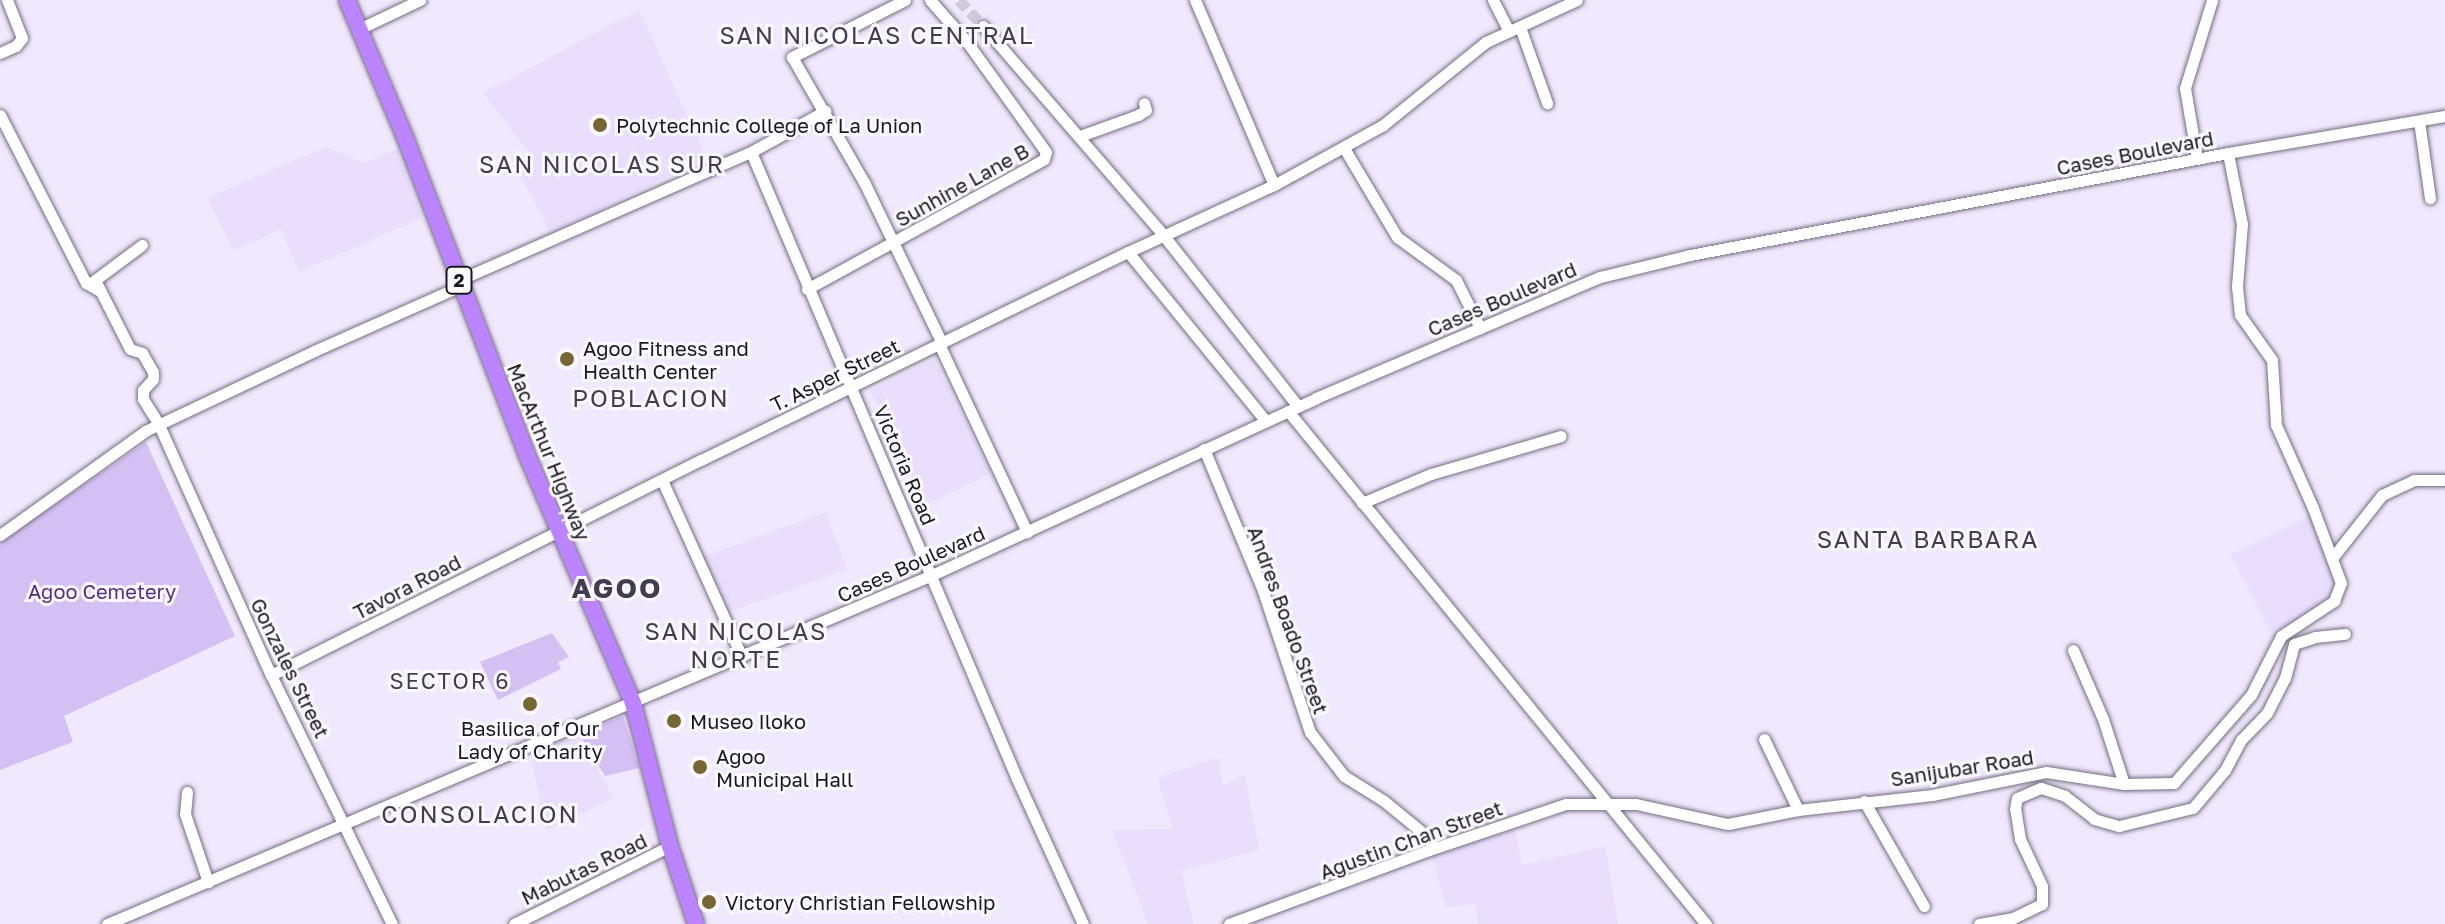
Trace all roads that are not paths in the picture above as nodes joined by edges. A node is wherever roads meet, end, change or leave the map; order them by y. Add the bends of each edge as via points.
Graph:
1 (7, 0) edge
2 (347, 0) edge
3 (420, 0) edge
4 (905, 0) edge
5 (930, 0) edge
6 (1195, 0) edge
7 (1493, 0) edge
8 (1577, 0) edge
9 (2212, 0) edge
10 (983, 26) tunnel mouth
11 (359, 29) junction
12 (1514, 29) junction
13 (0, 53) edge
14 (1144, 103) dead end
15 (1547, 103) dead end
16 (825, 111) junction
17 (0, 115) edge
18 (2445, 116) edge
19 (2419, 121) junction
20 (1080, 136) junction
21 (1344, 148) junction
22 (751, 152) junction
23 (2228, 153) junction
24 (2197, 159) junction
25 (1274, 185) junction
26 (2430, 198) dead end
27 (1164, 236) junction
28 (894, 244) junction
29 (142, 245) dead end
30 (1128, 252) junction
31 (460, 283) junction
32 (807, 289) junction
33 (100, 291) junction
34 (1480, 328) junction
35 (940, 344) junction
36 (852, 387) junction
37 (1293, 408) junction
38 (1266, 421) junction
39 (159, 425) junction
40 (1561, 436) dead end
41 (1204, 449) junction
42 (662, 480) junction
43 (2445, 480) edge
44 (1362, 503) junction
45 (559, 531) junction
46 (1027, 532) junction
47 (0, 535) edge
48 (2333, 557) junction
49 (932, 575) junction
50 (2345, 634) dead end
51 (2073, 650) dead end
52 (742, 657) junction
53 (271, 675) junction
54 (633, 703) junction
55 (1764, 739) dead end
56 (2124, 784) junction
57 (187, 792) dead end
58 (1864, 801) junction
59 (1607, 804) junction
60 (1798, 810) junction
61 (346, 824) junction
62 (670, 846) junction
63 (1434, 848) junction
64 (208, 882) junction
65 (1924, 906) dead end
66 (107, 924) edge
67 (392, 924) edge
68 (514, 924) edge
69 (696, 924) edge
70 (1083, 924) edge
71 (1229, 924) edge
72 (1706, 924) edge
73 (1979, 924) edge

1 - 13 street via 22,38
2 - 11 highway, MacArthur Highway / 2
3 - 11 street
4 - 16 street via 792,57
5 - 28 street, Sunhine Lane B via 1046,152 1034,166
6 - 25 street
7 - 12 street
8 - 12 street, T. Asper Street
9 - 24 street via 2185,88
10 - 20 street
11 - 31 highway, MacArthur Highway / 2
12 - 15 street
12 - 21 street, T. Asper Street via 1486,42 1383,125
14 - 20 street via 1146,110 1138,115
16 - 22 street
16 - 28 street
17 - 33 street via 86,283
18 - 19 street, Cases Boulevard
19 - 23 street, Cases Boulevard
19 - 26 street
20 - 27 street
21 - 25 street, T. Asper Street
21 - 34 street via 1397,237 1456,280
22 - 31 street
22 - 32 street, Victoria Road
23 - 24 street, Cases Boulevard
23 - 48 street, Sanijubar Road via 2242,224 2240,315 2272,360 2276,425
24 - 34 street, Cases Boulevard via 1638,266
25 - 27 street, T. Asper Street
27 - 30 street, T. Asper Street
27 - 37 street
28 - 32 street, Sunhine Lane B
28 - 35 street
29 - 33 street via 98,275
30 - 35 street, T. Asper Street
30 - 38 street
31 - 39 street
31 - 45 highway, MacArthur Highway / 2
32 - 36 street, Victoria Road
33 - 39 street, Gonzales Street via 130,349 142,353 153,372 142,395
34 - 37 street, Cases Boulevard
35 - 36 street, T. Asper Street
35 - 46 street
36 - 42 street, T. Asper Street
36 - 49 street, Victoria Road
37 - 38 street, Cases Boulevard
37 - 44 street
38 - 41 street, Cases Boulevard
39 - 47 street
39 - 53 street, Gonzales Street
40 - 44 street via 1431,474
41 - 46 street, Cases Boulevard
41 - 63 street, Andres Boado Street via 1263,591 1310,732 1344,776 1384,801
42 - 45 street, T. Asper Street
42 - 52 street
43 - 48 street via 2414,480 2382,495
44 - 59 street
45 - 53 street, Tavora Road
45 - 54 highway, MacArthur Highway / 2
46 - 49 street, Cases Boulevard
48 - 56 street, Sanijubar Road via 2341,583 2334,601 2281,636 2251,695 2179,779 2169,786
49 - 52 street, Cases Boulevard
49 - 70 street, Victoria Road
50 - 73 street via 2294,644 2285,678 2267,713 2193,808 2119,826 2094,819 2065,796 2041,788 2017,798 2020,839 2042,886 2042,904 2013,918
51 - 56 street
52 - 54 street, Cases Boulevard
53 - 61 street, Gonzales Street
54 - 61 street, Cases Boulevard
54 - 62 highway, MacArthur Highway / 2
55 - 60 street
56 - 58 street, Sanijubar Road via 2046,772 1932,795
57 - 64 street via 185,814
58 - 60 street, Sanijubar Road
58 - 65 street
59 - 60 street, Sanijubar Road via 1636,804 1728,824
59 - 63 street, Agustin Chan Street via 1553,807
59 - 72 street
61 - 64 street, Cases Boulevard
61 - 67 street, Gonzales Street
62 - 68 street, Mabutas Road
62 - 69 highway, MacArthur Highway / 2
63 - 71 street, Agustin Chan Street
64 - 66 street, Cases Boulevard

